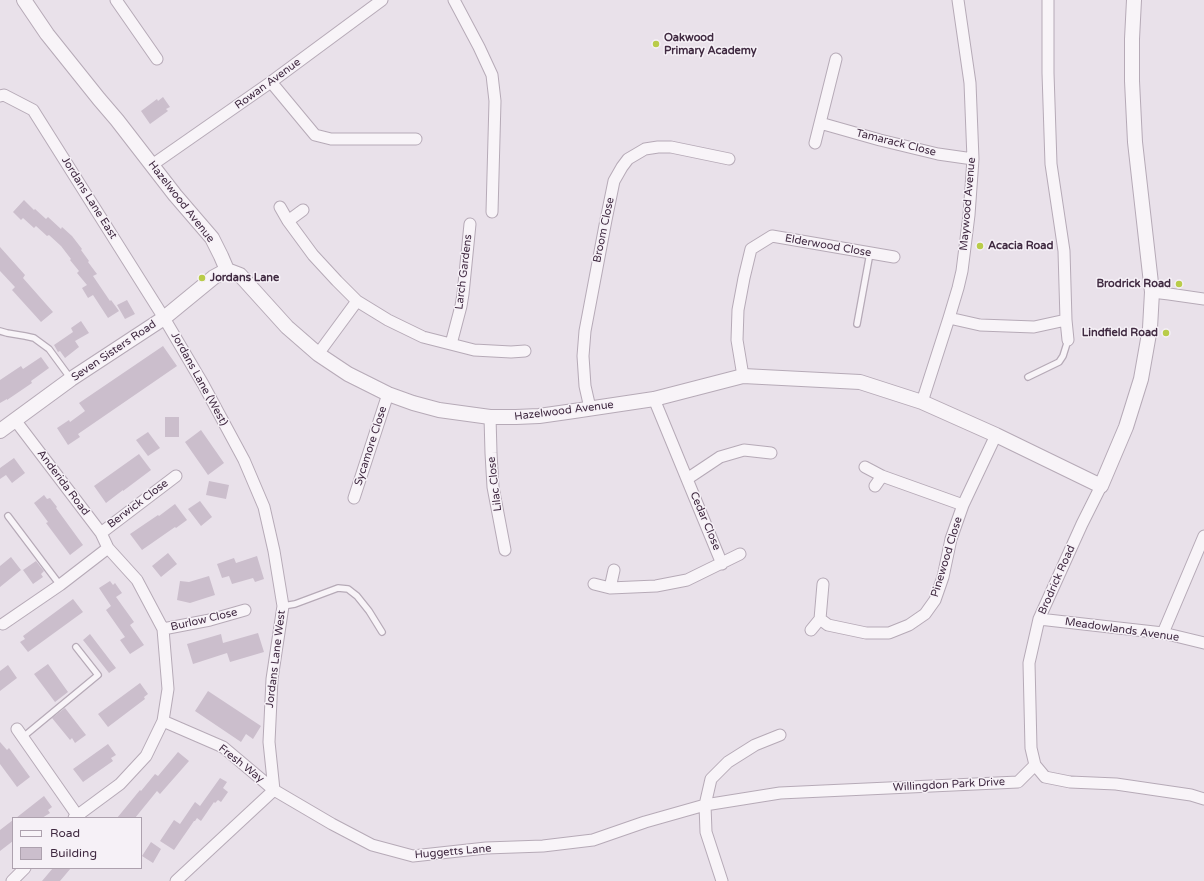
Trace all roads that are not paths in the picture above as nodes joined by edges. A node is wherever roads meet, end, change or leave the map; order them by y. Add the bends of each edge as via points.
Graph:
1 (24, 0) edge
2 (116, 0) edge
3 (382, 0) edge
4 (454, 0) edge
5 (958, 0) edge
6 (1048, 0) edge
7 (1134, 0) edge
8 (157, 59) dead end
9 (836, 59) dead end
10 (271, 82) junction
11 (0, 96) edge
12 (820, 123) junction
13 (416, 139) dead end
14 (815, 143) dead end
15 (729, 159) dead end
16 (973, 159) junction
17 (152, 165) junction
18 (280, 207) dead end
19 (303, 210) dead end
20 (492, 212) dead end
21 (288, 221) junction
22 (470, 224) dead end
23 (870, 253) junction
24 (894, 257) dead end
25 (227, 270) junction
26 (1152, 292) junction
27 (1204, 300) edge
28 (357, 301) junction
29 (164, 318) junction
30 (949, 318) junction
31 (1066, 320) junction
32 (857, 324) dead end
33 (0, 331) edge
34 (1068, 340) joint
35 (451, 344) junction
36 (524, 351) dead end
37 (318, 354) junction
38 (743, 376) junction
39 (1028, 377) dead end
40 (71, 379) junction
41 (388, 394) junction
42 (654, 399) junction
43 (922, 402) junction
44 (590, 408) junction
45 (490, 418) junction
46 (15, 420) junction
47 (0, 431) edge
48 (996, 435) junction
49 (233, 440) joint
50 (771, 454) dead end
51 (864, 467) dead end
52 (176, 476) dead end
53 (882, 476) junction
54 (687, 479) junction
55 (875, 486) dead end
56 (1101, 486) junction
57 (354, 498) dead end
58 (963, 505) junction
59 (8, 516) dead end
60 (101, 533) junction
61 (1204, 536) edge
62 (108, 548) junction
63 (505, 550) dead end
64 (740, 554) dead end
65 (722, 564) junction
66 (614, 570) dead end
67 (594, 584) dead end
68 (822, 584) dead end
69 (60, 585) junction
70 (610, 588) junction
71 (283, 606) junction
72 (245, 610) dead end
73 (820, 619) junction
74 (1040, 619) junction
75 (3, 624) dead end
76 (163, 629) junction
77 (811, 630) dead end
78 (382, 632) dead end
79 (1163, 633) junction
80 (1204, 643) edge
81 (76, 647) dead end
82 (163, 721) junction
83 (20, 733) joint
84 (780, 735) dead end
85 (1035, 766) junction
86 (274, 790) junction
87 (1204, 799) edge
88 (705, 805) junction
89 (76, 817) edge
90 (24, 869) edge
91 (12, 881) edge
92 (176, 881) edge
93 (722, 881) edge

1 - 17 street, Hazelwood Avenue via 47,34
2 - 8 street
3 - 10 street, Rowan Avenue
4 - 20 street via 492,74 496,101
5 - 16 street, Maywood Avenue via 970,83
6 - 31 street via 1051,164 1064,252
7 - 26 street, Brodrick Road via 1134,142
9 - 12 street
10 - 13 street via 315,135 331,139
10 - 17 street, Rowan Avenue
11 - 29 street, Jordans Lane East via 4,95 33,110
12 - 14 street
12 - 16 street, Tamarack Close via 938,154
15 - 44 street, Broom Close via 658,147 645,149 628,159 622,166 614,181 585,331 583,356 585,386
16 - 30 street, Maywood Avenue via 962,271
17 - 25 street, Hazelwood Avenue via 212,238
18 - 21 street
19 - 21 street
21 - 28 street via 313,255
22 - 35 street, Larch Gardens via 463,294
23 - 24 street, Elderwood Close
23 - 32 lane
23 - 38 street, Elderwood Close via 772,236 751,249 738,310 737,340
25 - 29 street, Seven Sisters Road via 214,277
25 - 37 street, Hazelwood Avenue via 240,275 287,327
26 - 27 street
26 - 56 street, Brodrick Road via 1150,328 1141,379 1126,427
28 - 35 street via 393,323 423,337
28 - 37 street
29 - 40 street, Seven Sisters Road
29 - 49 street, Jordans Lane (West)
30 - 31 street via 980,325 1034,327
30 - 43 street, Maywood Avenue
31 - 34 street
33 - 40 lane via 34,338 49,349
34 - 39 lane via 1059,362
35 - 36 street via 474,350
37 - 41 street, Hazelwood Avenue via 348,374
38 - 42 street, Hazelwood Avenue
38 - 43 street, Hazelwood Avenue via 860,382
40 - 46 street, Seven Sisters Road
41 - 45 street, Hazelwood Avenue via 440,410
41 - 57 street, Sycamore Close
42 - 44 street, Hazelwood Avenue
42 - 54 street, Cedar Close
43 - 48 street, Hazelwood Avenue
44 - 45 street, Hazelwood Avenue via 539,416
45 - 63 street, Lilac Close via 493,487
46 - 47 street, Seven Sisters Road
46 - 60 street, Anderida Road
48 - 56 street, Hazelwood Avenue
48 - 58 street, Pinewood Close
49 - 71 street, Jordans Lane West via 264,507
50 - 54 street, Cedar Close via 744,450 720,457
51 - 53 street, Pinewood Close
52 - 60 street, Berwick Close
53 - 55 street
53 - 58 street, Pinewood Close
54 - 65 street, Cedar Close
56 - 74 street, Brodrick Road via 1066,557
58 - 73 street, Pinewood Close via 935,600 925,614 909,625 889,633 866,633 828,625
59 - 69 lane
60 - 62 street, Anderida Road
61 - 79 street
62 - 69 street
62 - 76 street, Anderida Road via 137,580
64 - 65 street, Cedar Close
65 - 70 street, Cedar Close via 687,580 656,586
66 - 70 street
67 - 70 street, Cedar Close
68 - 73 street
69 - 75 street
71 - 78 lane via 338,588 348,589 369,611
71 - 86 street, Jordans Lane West via 271,695 269,742
72 - 76 street, Burlow Close
73 - 77 street
74 - 79 street, Meadowlands Avenue
74 - 85 street, Brodrick Road via 1029,663 1031,748
76 - 82 street, Anderida Road via 168,689
79 - 80 street, Meadowlands Avenue
81 - 83 lane via 98,675
82 - 86 street, Fresh Way via 223,747
82 - 89 street, Anderida Road via 146,756 120,784
83 - 89 street, Anderida Road
84 - 88 street via 755,745 728,762 711,779
85 - 87 street via 1045,777 1070,782 1116,784
85 - 88 street, Willingdon Park Drive via 1018,782 780,793
86 - 88 street, Huggetts Lane via 372,845 413,856 594,840
86 - 92 street
88 - 93 street via 706,832
90 - 91 street

